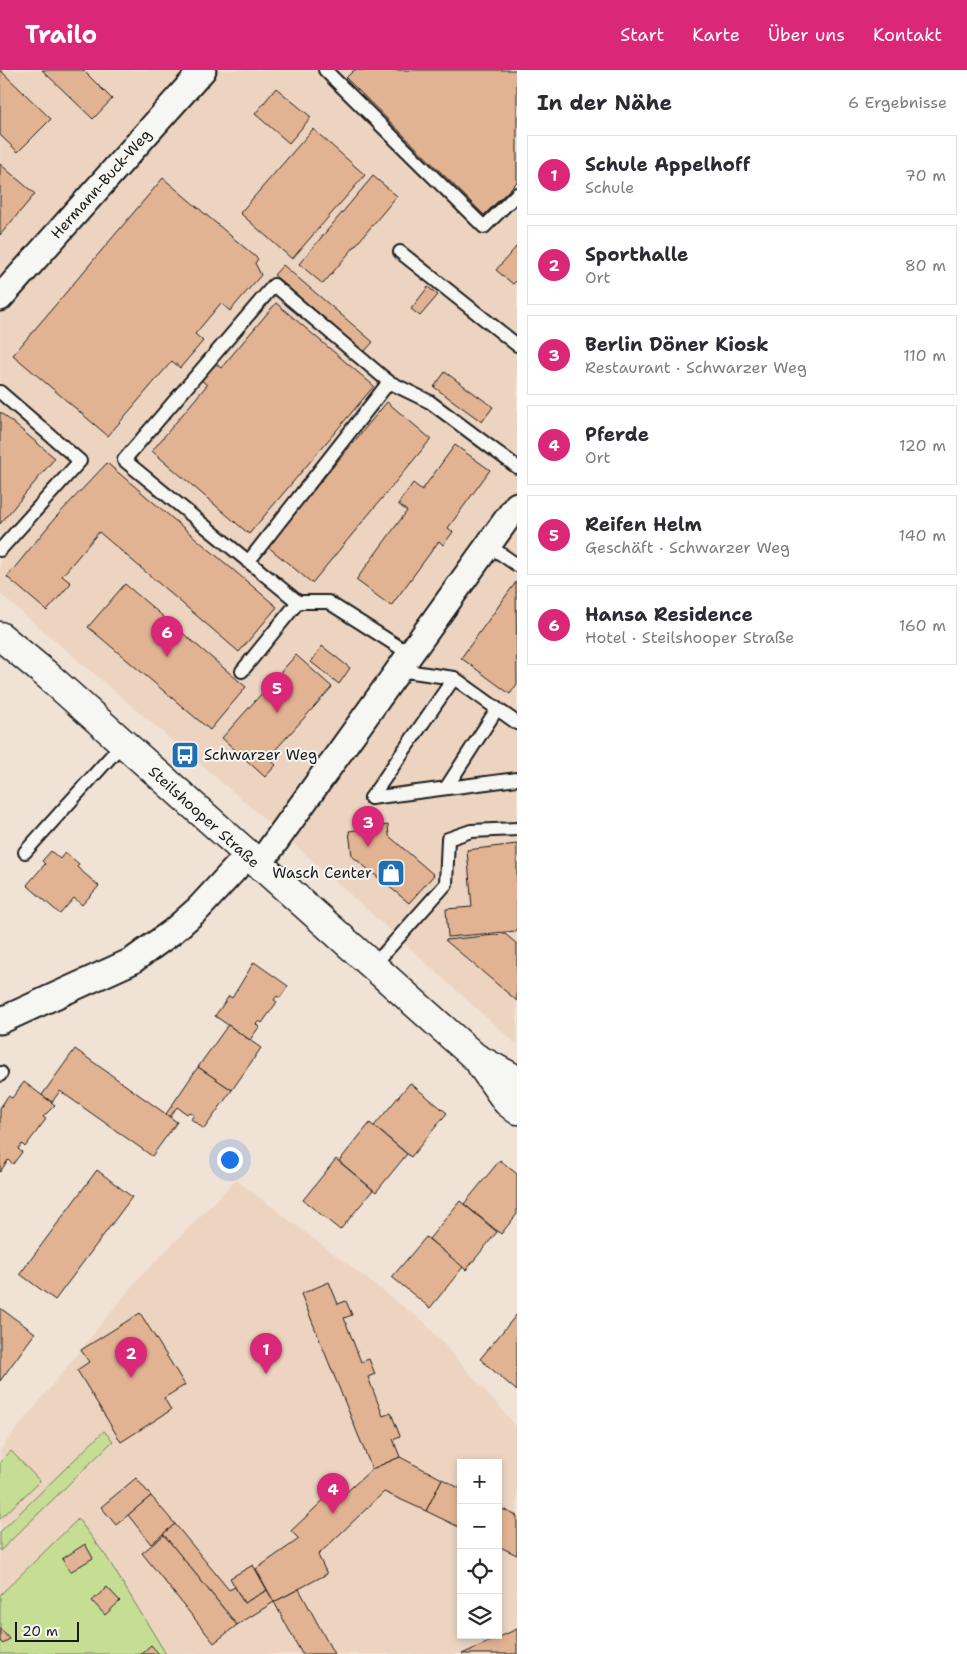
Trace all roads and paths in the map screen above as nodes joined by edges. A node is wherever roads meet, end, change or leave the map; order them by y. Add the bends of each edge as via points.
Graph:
1 (203, 70) edge
2 (325, 70) edge
3 (517, 194) edge
4 (400, 252) dead end
5 (0, 298) edge
6 (517, 345) edge
7 (389, 382) junction
8 (0, 392) edge
9 (517, 467) edge
10 (517, 505) edge
11 (488, 545) junction
12 (0, 550) edge
13 (248, 562) junction
14 (517, 565) edge
15 (298, 602) junction
16 (0, 636) edge
17 (404, 662) junction
18 (242, 672) dead end
19 (454, 678) junction
20 (497, 709) junction
21 (517, 723) edge
22 (123, 743) junction
23 (517, 779) edge
24 (446, 788) junction
25 (517, 829) edge
26 (26, 852) dead end
27 (253, 861) junction
28 (372, 967) junction
29 (0, 1021) edge
30 (476, 1057) junction
31 (517, 1080) edge
32 (517, 1110) edge

1 - 5 street, Hermann-Buck-Weg
2 - 3 lane via 484,227
4 - 6 lane
7 - 9 lane via 430,402
7 - 13 lane
7 - 13 lane via 274,285 124,460
8 - 12 lane via 80,461
10 - 11 street
11 - 14 lane
11 - 17 street
13 - 15 lane
15 - 17 lane via 328,602
15 - 18 lane
16 - 22 street, Steilshooper Straße
17 - 19 lane
17 - 27 street
19 - 20 lane
19 - 24 lane via 371,798
20 - 21 lane
20 - 24 lane
22 - 26 lane
22 - 27 street, Steilshooper Straße
23 - 24 lane
25 - 28 lane via 471,831 448,839 446,884
27 - 28 street, Steilshooper Straße
27 - 29 street via 172,932 132,962
28 - 30 street, Steilshooper Straße
30 - 31 street, Steilshooper Straße
30 - 32 street, Steilshooper Straße via 507,1102

